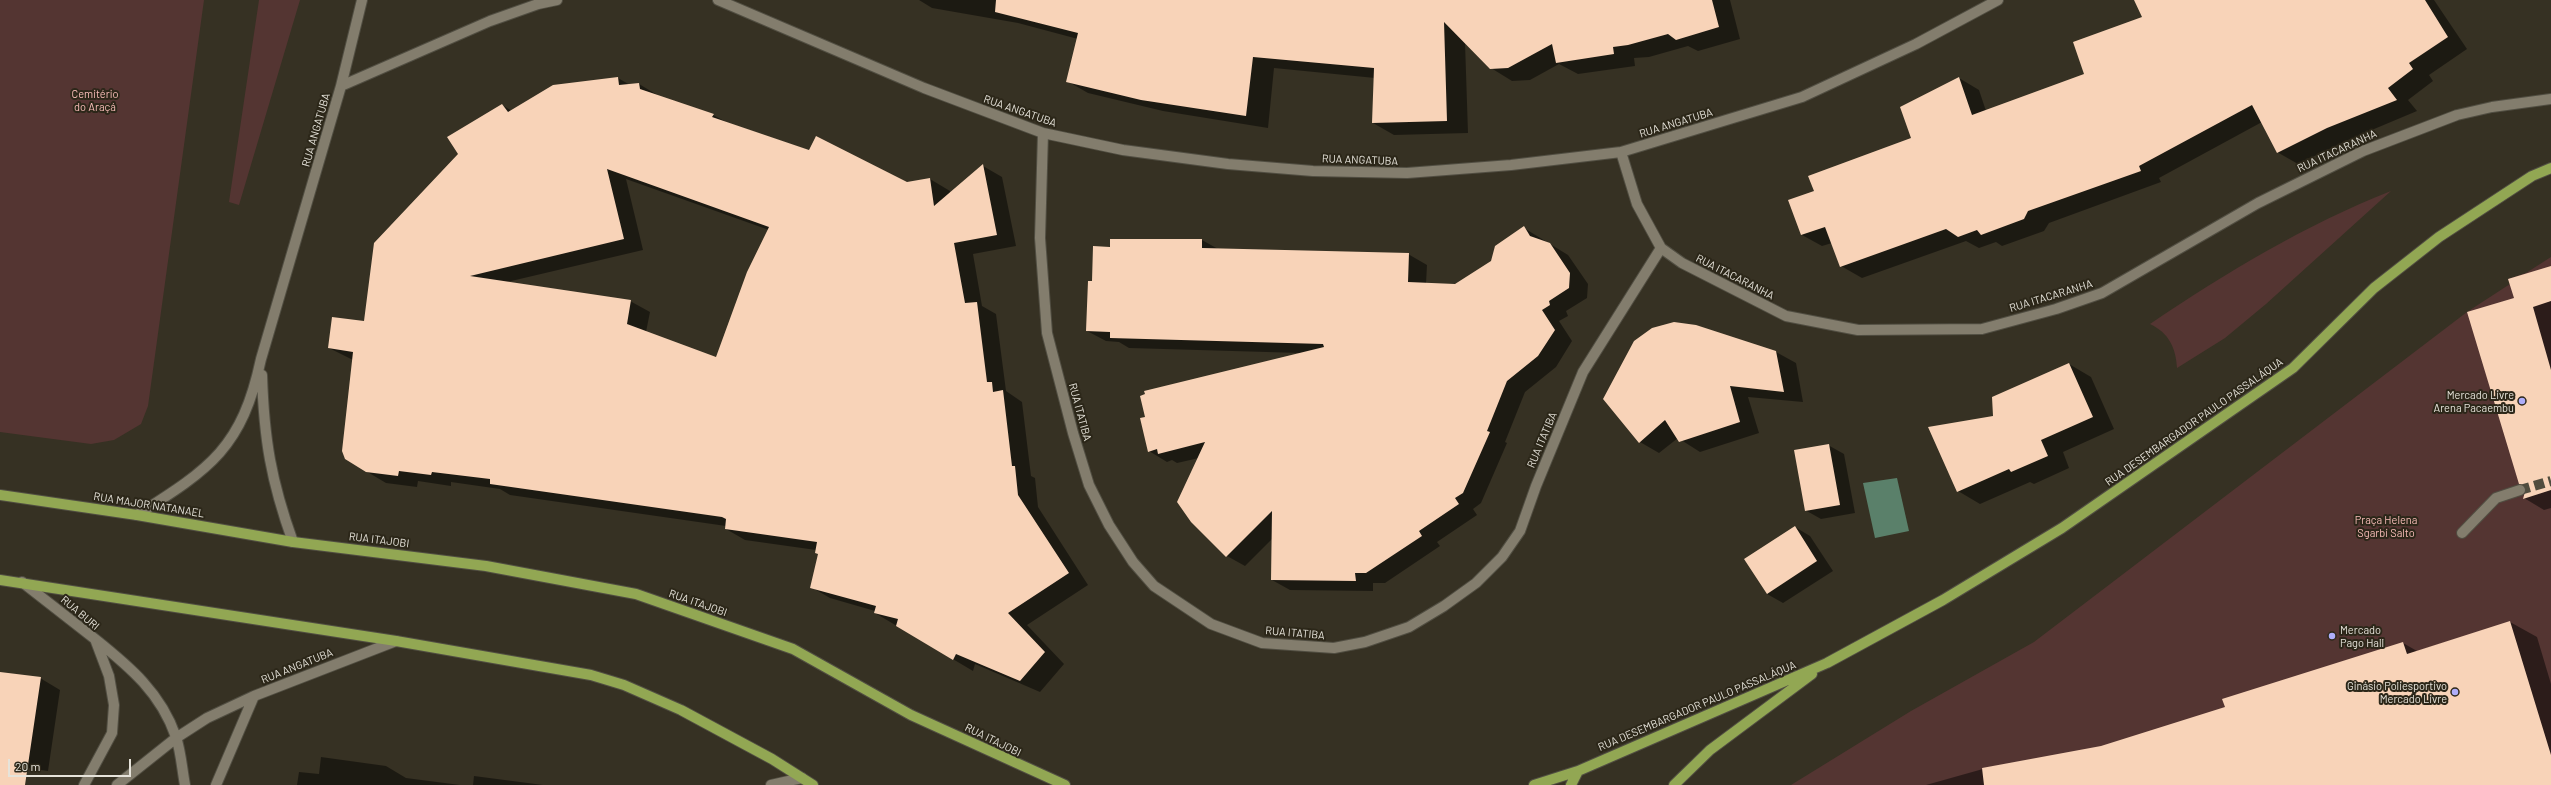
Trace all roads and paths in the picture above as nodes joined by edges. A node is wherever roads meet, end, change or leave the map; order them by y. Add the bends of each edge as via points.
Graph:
1 (362, 0) edge
2 (557, 0) edge
3 (718, 0) edge
4 (1998, 0) edge
5 (341, 86) junction
6 (2551, 99) edge
7 (1043, 134) junction
8 (1621, 152) junction
9 (2551, 168) edge
10 (1661, 248) junction
11 (262, 359) junction
12 (2520, 490) tunnel mouth
13 (0, 495) edge
14 (137, 514) junction
15 (2462, 533) dead end
16 (293, 542) junction
17 (0, 580) edge
18 (22, 582) junction
19 (95, 639) junction
20 (396, 641) junction
21 (1827, 663) junction
22 (254, 696) junction
23 (176, 738) junction
24 (1578, 771) junction
25 (802, 778) junction
26 (84, 785) edge
27 (117, 785) edge
28 (185, 785) edge
29 (216, 785) edge
30 (771, 785) edge
31 (812, 785) edge
32 (1065, 785) edge
33 (1534, 785) edge
34 (1571, 785) edge
35 (1674, 785) edge

1 - 5 street
2 - 5 street, RUA ANGATUBA via 538,4 490,22
3 - 7 street, RUA ANGATUBA via 924,88
4 - 8 street, RUA ANGATUBA via 1916,44 1802,97
5 - 11 street, RUA ANGATUBA
6 - 10 street, RUA ITACARANHA via 2492,107 2457,115 2363,151 2258,203 2102,293 2056,309 1982,329 1858,330 1786,316 1682,263
7 - 8 street, RUA ANGATUBA via 1123,150 1228,164 1313,171 1407,173 1511,165
7 - 10 street, RUA ITATIBA via 1040,238 1047,333 1089,485 1109,525 1133,562 1154,586 1211,624 1262,643 1334,648 1364,642 1409,627 1476,583 1502,557 1520,531 1584,372
8 - 10 street, RUA ITACARANHA via 1637,204
9 - 21 main road, RUA DESEMBARGADOR PAULO PASSALÁQUA via 2532,176 2439,237 2374,288 2293,368 2176,451 2049,536 1943,600
11 - 14 street, RUA ANGATUBA via 254,392 241,423 223,451 198,475
11 - 16 street, RUA ANGATUBA via 267,452 277,498
12 - 15 street via 2496,498
13 - 14 main road, RUA MAJOR NATANAEL
14 - 16 main road, RUA MAJOR NATANAEL
16 - 32 main road, RUA ITAJOBI via 486,566 636,594 793,649 911,715
17 - 18 main road
18 - 19 street, RUA BURI
18 - 20 main road
19 - 23 street via 131,668 151,689 166,712
19 - 26 street, RUA BURI via 110,676 114,705 112,733
20 - 22 street, RUA ANGATUBA
20 - 25 main road via 591,675 624,685 681,710
21 - 24 main road, RUA DESEMBARGADOR PAULO PASSALÁQUA
21 - 35 main road, RUA DESEMBARGADOR PAULO PASSALÁQUA via 1710,750
22 - 23 street via 207,718
22 - 29 street, RUA ANGATUBA
23 - 27 street
23 - 28 street
24 - 33 main road
24 - 34 main road
25 - 30 street
25 - 31 main road

